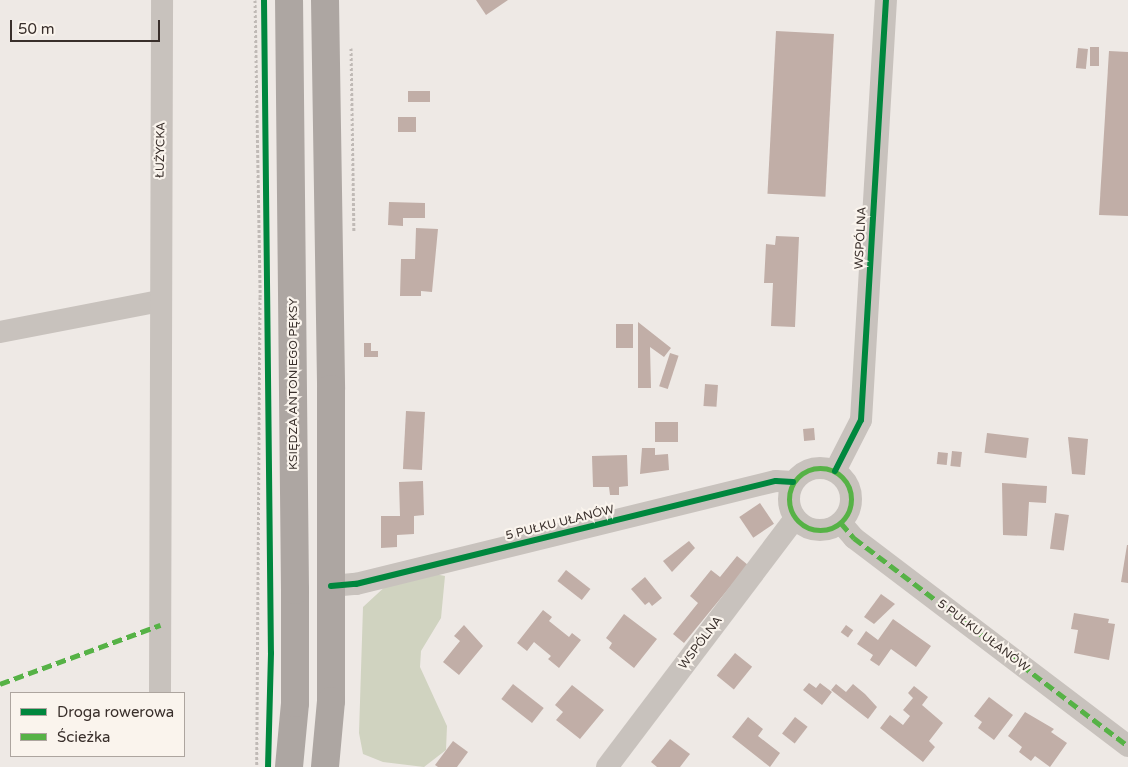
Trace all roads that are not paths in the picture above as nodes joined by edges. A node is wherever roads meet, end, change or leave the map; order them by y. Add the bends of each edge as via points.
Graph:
1 (162, 0) edge
2 (289, 0) edge
3 (325, 0) edge
4 (886, 0) edge
5 (159, 301) junction
6 (0, 332) edge
7 (835, 471) junction
8 (793, 482) junction
9 (795, 518) junction
10 (841, 522) junction
11 (332, 586) junction
12 (160, 692) edge
13 (1128, 746) edge
14 (289, 767) edge
15 (325, 767) edge
16 (607, 767) edge

1 - 5 street, ŁUŻYCKA
2 - 14 main road, KSIĘDZA ANTONIEGO PĘKSY via 295,590 295,703
3 - 11 main road
4 - 7 street, WSPÓLNA via 861,420
5 - 6 street
5 - 12 street, ŁUŻYCKA
7 - 8 street via 816,467
7 - 10 street via 848,485 852,495 847,514
8 - 9 street via 788,500
8 - 11 street, 5 PUŁKU UŁANÓW via 776,482 356,584
9 - 10 street via 807,527 822,530
9 - 16 street, WSPÓLNA
10 - 13 street, 5 PUŁKU UŁANÓW via 854,538
11 - 15 main road via 331,701

